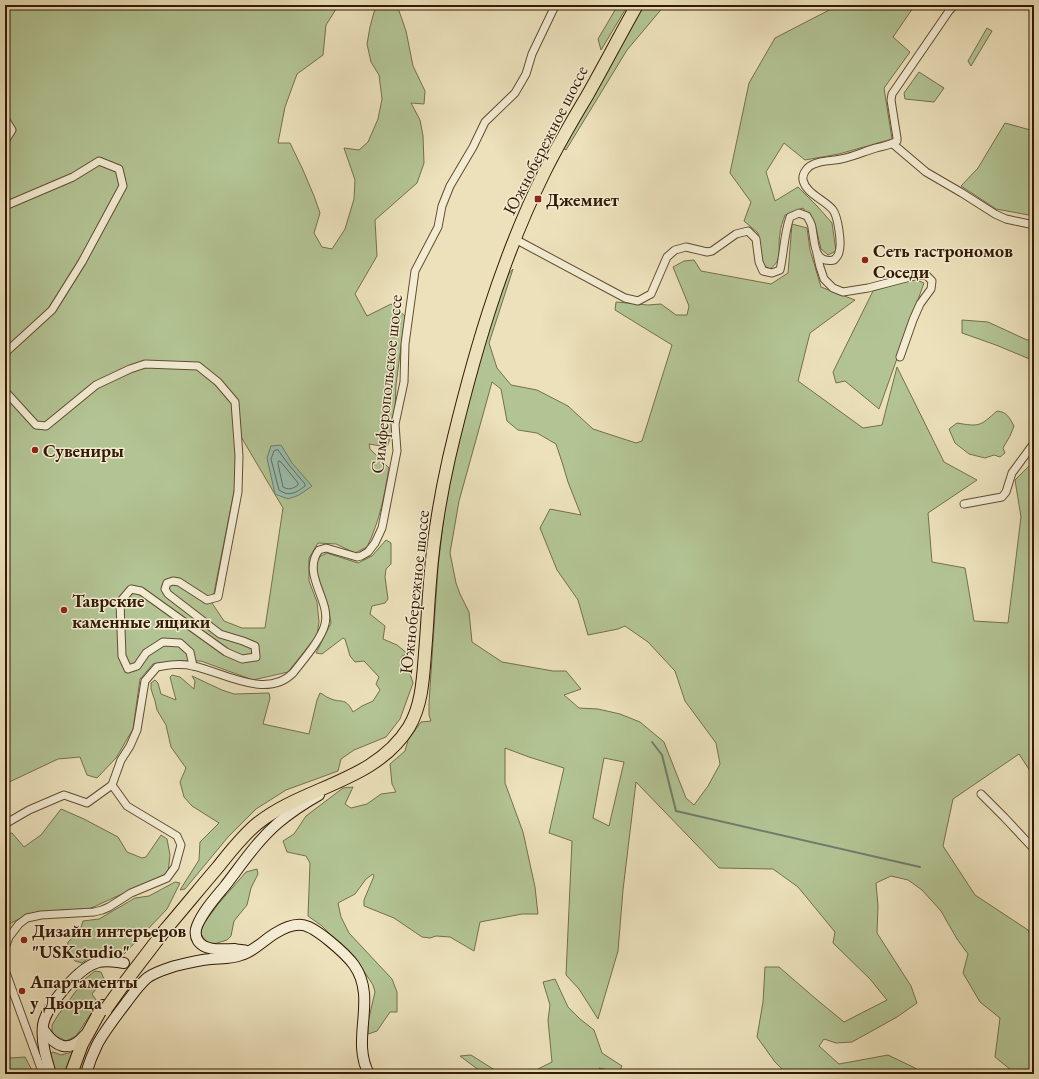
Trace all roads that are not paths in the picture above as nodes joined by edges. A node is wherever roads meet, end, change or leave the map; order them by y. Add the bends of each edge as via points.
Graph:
1 (555, 5) edge
2 (632, 5) edge
3 (637, 5) edge
4 (954, 5) edge
5 (5, 119) edge
6 (5, 141) edge
7 (893, 144) junction
8 (5, 206) edge
9 (519, 217) junction
10 (1034, 225) edge
11 (516, 237) junction
12 (816, 252) junction
13 (507, 253) junction
14 (5, 353) edge
15 (900, 356) dead end
16 (5, 391) edge
17 (1034, 443) edge
18 (964, 504) dead end
19 (193, 666) junction
20 (344, 780) junction
21 (112, 785) junction
22 (981, 794) dead end
23 (5, 824) edge
24 (1034, 849) edge
25 (163, 928) junction
26 (5, 948) edge
27 (249, 951) junction
28 (133, 966) junction
29 (173, 967) junction
30 (5, 970) edge
31 (131, 996) junction
32 (104, 1007) junction
33 (43, 1029) junction
34 (90, 1029) junction
35 (43, 1074) edge
36 (51, 1074) edge
37 (71, 1074) edge
38 (76, 1074) edge
39 (86, 1074) edge
40 (369, 1074) edge

1 - 19 street, Симферопольское шоссе via 532,54 526,74 515,93 486,122 450,186 442,206 438,227 415,271 405,344 404,382 395,424 398,451 382,528 375,543 368,552 357,557 326,548 319,550 315,555 314,575 326,614 325,624 320,636 288,678 282,682 261,685 232,679
2 - 9 highway, Южнобережное шоссе via 540,170
3 - 11 highway, Южнобережное шоссе via 545,172
4 - 7 street via 892,94 897,138
5 - 6 street via 12,130
7 - 10 street via 926,172 995,214
7 - 12 street via 840,160 822,161 805,170 802,178 805,187 833,210 840,237 840,252 834,260 821,258
8 - 14 street via 73,178 99,161 119,169 123,186 82,262 52,310
9 - 11 highway
9 - 13 highway, Южнобережное шоссе via 510,236
11 - 12 street via 625,298 638,301 651,294 667,257 675,250 686,248 712,251 736,234 748,231 756,239 763,271 772,274 780,270 786,228 790,217 799,213 807,216 812,226
11 - 13 highway, Южнобережное шоссе
12 - 15 street via 824,279 833,288 843,292 914,276 926,275 932,281 931,289 912,320
13 - 20 highway, Южнобережное шоссе via 464,397 445,476 430,582 423,683 418,709 408,729 386,754
13 - 25 highway, Южнобережное шоссе via 488,300 467,369 438,483 426,566 418,683 408,717 390,741 371,758 287,798 254,820
16 - 19 street via 36,424 46,426 96,385 130,369 145,364 198,366 218,382 235,402 239,456 238,492 218,597 207,600 179,582 173,581 167,583 165,589 220,634 255,646 256,657 242,659 226,652 141,591 131,589 120,602 122,656 128,668 137,666 146,653 163,642 180,643 190,652
17 - 18 street via 1012,473 1002,497
19 - 21 street, Симферопольское шоссе via 175,664 157,667 144,682 137,730 121,760
20 - 25 highway, Южнобережное шоссе via 272,812 256,824
20 - 27 main road via 303,804 278,823 249,853 201,918 195,932 201,944 211,949
21 - 23 street via 87,803 64,795
21 - 26 street via 128,806 177,836 181,845 175,867 167,878 131,893 102,910 27,918 19,924
22 - 24 street
25 - 32 highway, Южнобережное шоссе via 121,980
27 - 29 main road via 241,955
27 - 40 main road via 283,929 302,925 315,930 343,953 354,966 364,988 361,1047
28 - 29 main road via 149,969
28 - 31 main road via 139,978
28 - 33 main road via 98,962 86,968 55,1000 46,1015
29 - 31 main road via 148,977
30 - 35 street
31 - 39 main road via 97,1044
32 - 34 highway, Южнобережное шоссе
32 - 38 highway, Южнобережное шоссе via 89,1037
33 - 34 main road via 56,1044 66,1047 76,1043
33 - 36 main road via 44,1050
34 - 37 highway, Южнобережное шоссе

